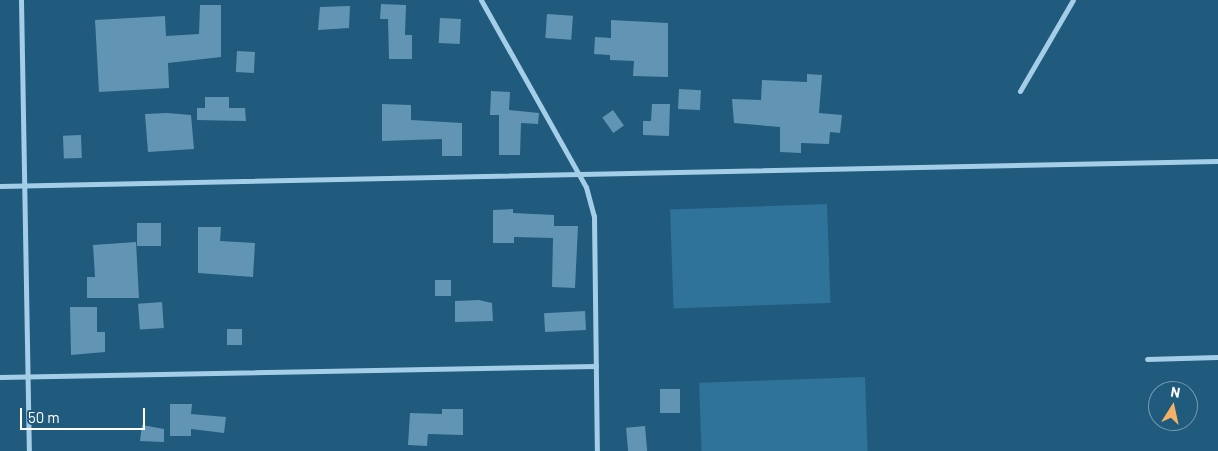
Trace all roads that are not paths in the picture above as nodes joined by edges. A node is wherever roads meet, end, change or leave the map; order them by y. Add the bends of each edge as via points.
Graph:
1 (21, 0) edge
2 (480, 0) edge
3 (1073, 0) edge
4 (1020, 91) dead end
5 (1218, 161) edge
6 (580, 174) junction
7 (25, 185) junction
8 (0, 186) edge
9 (1218, 357) edge
10 (1147, 359) dead end
11 (596, 366) junction
12 (0, 377) edge
13 (28, 377) junction
14 (29, 451) edge
15 (597, 451) edge

1 - 7 street
2 - 6 street
3 - 4 street
5 - 6 street
6 - 7 street
6 - 11 street via 594,216
7 - 8 street
7 - 13 street
9 - 10 street
11 - 13 street
11 - 15 street
12 - 13 street
13 - 14 street

